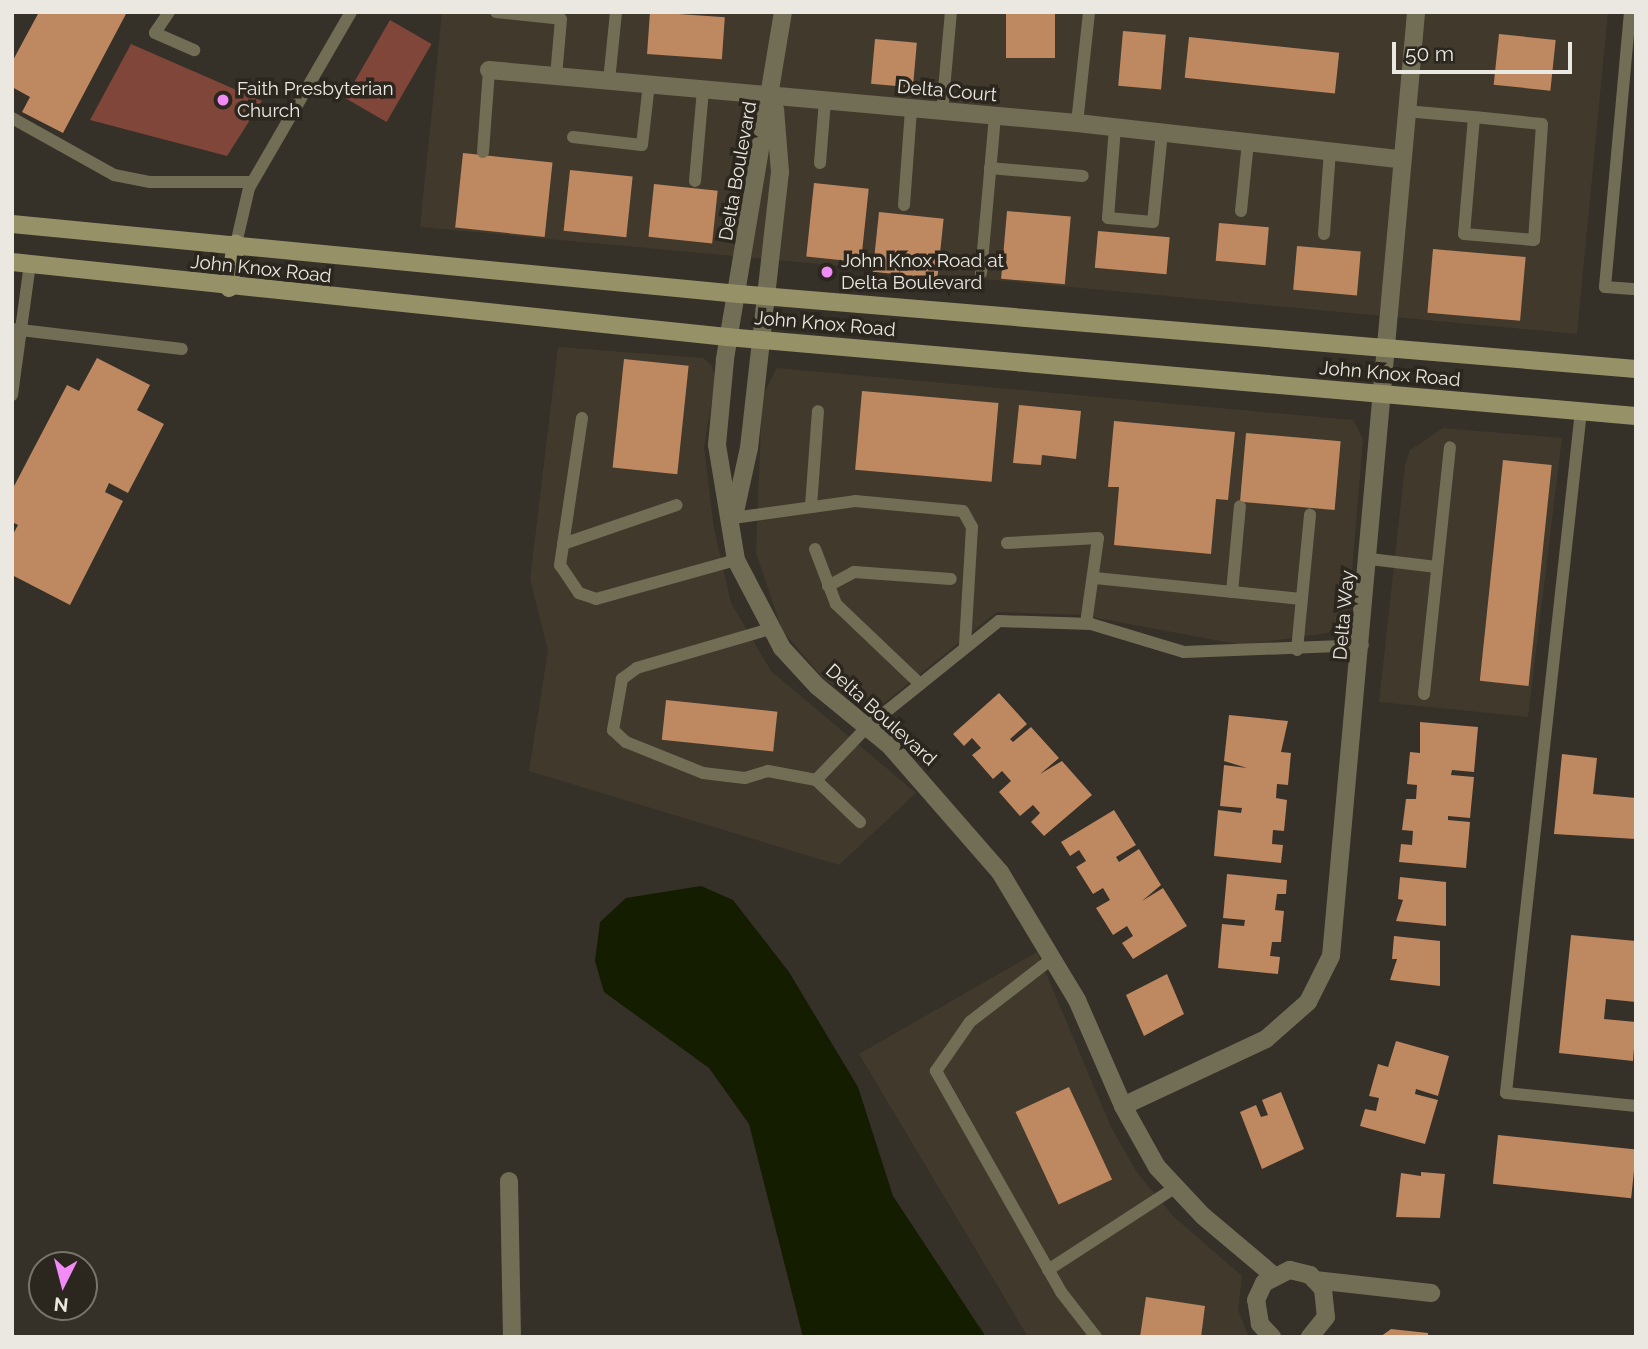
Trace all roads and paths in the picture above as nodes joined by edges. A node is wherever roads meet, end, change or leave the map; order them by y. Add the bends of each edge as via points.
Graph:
1 (169, 12) edge
2 (351, 12) edge
3 (496, 12) edge
4 (616, 12) edge
5 (783, 12) edge
6 (951, 12) edge
7 (1089, 12) edge
8 (1416, 12) edge
9 (1630, 12) edge
10 (194, 50) dead end
11 (489, 70) joint
12 (556, 76) junction
13 (609, 81) junction
14 (649, 84) junction
15 (703, 89) junction
16 (773, 96) junction
17 (825, 101) junction
18 (911, 110) junction
19 (1405, 111) junction
20 (942, 112) junction
21 (995, 117) junction
22 (1474, 117) junction
23 (12, 118) edge
24 (1076, 123) junction
25 (1115, 127) junction
26 (1162, 132) junction
27 (573, 137) dead end
28 (1248, 142) junction
29 (1330, 151) junction
30 (483, 152) dead end
31 (1400, 159) junction
32 (820, 163) dead end
33 (990, 168) junction
34 (1083, 176) dead end
35 (695, 181) dead end
36 (253, 182) junction
37 (904, 205) dead end
38 (1241, 211) dead end
39 (12, 223) edge
40 (1324, 234) dead end
41 (236, 244) junction
42 (21, 262) edge
43 (981, 273) dead end
44 (229, 288) junction
45 (1636, 289) edge
46 (739, 293) junction
47 (768, 296) junction
48 (17, 330) edge
49 (727, 337) junction
50 (759, 340) junction
51 (182, 349) dead end
52 (1385, 350) junction
53 (1636, 369) edge
54 (1384, 394) junction
55 (12, 395) edge
56 (817, 411) dead end
57 (1581, 411) junction
58 (1636, 416) edge
59 (582, 418) dead end
60 (1450, 447) dead end
61 (677, 505) dead end
62 (811, 506) junction
63 (1240, 506) dead end
64 (1310, 514) dead end
65 (733, 518) junction
66 (1007, 543) dead end
67 (563, 544) junction
68 (815, 549) dead end
69 (1370, 559) junction
70 (736, 560) junction
71 (1437, 567) junction
72 (1095, 578) junction
73 (951, 579) dead end
74 (828, 586) junction
75 (1232, 592) junction
76 (1301, 600) junction
77 (1086, 623) junction
78 (770, 629) junction
79 (965, 645) junction
80 (1363, 645) junction
81 (1297, 650) junction
82 (919, 683) junction
83 (1424, 694) dead end
84 (867, 727) junction
85 (816, 780) junction
86 (860, 822) dead end
87 (1054, 957) junction
88 (1636, 1106) edge
89 (1123, 1107) junction
90 (509, 1181) dead end
91 (1176, 1188) junction
92 (1048, 1270) junction
93 (1273, 1275) junction
94 (1315, 1280) junction
95 (1432, 1293) dead end
96 (512, 1337) edge
97 (1096, 1337) edge
98 (1272, 1337) edge
99 (1310, 1337) edge

1 - 10 lane via 155,33
2 - 36 lane
3 - 12 lane via 561,19
4 - 13 lane
5 - 16 street, Delta Boulevard
6 - 20 lane
7 - 24 lane
8 - 19 street, Delta Way
9 - 45 lane via 1605,287
11 - 12 street, Delta Court
11 - 30 lane
12 - 13 street, Delta Court
13 - 14 street, Delta Court
14 - 15 street, Delta Court
14 - 27 lane via 642,145
15 - 16 street, Delta Court
15 - 35 lane
16 - 17 street, Delta Court
16 - 46 street, Delta Boulevard via 756,170
16 - 47 street, Delta Boulevard via 780,172
17 - 18 street, Delta Court
17 - 32 lane
18 - 20 street, Delta Court
18 - 37 lane
19 - 22 lane
19 - 31 street, Delta Way
20 - 21 street, Delta Court
21 - 24 street, Delta Court
21 - 33 lane
22 - 22 lane via 1464,234 1534,240 1542,124
23 - 36 lane via 114,175 150,181
24 - 25 street, Delta Court
25 - 26 street, Delta Court
25 - 26 lane via 1108,218 1153,222
26 - 28 street, Delta Court
28 - 29 street, Delta Court
28 - 38 lane
29 - 31 street, Delta Court
29 - 40 lane
31 - 52 street, Delta Way
33 - 34 lane
33 - 43 lane
36 - 41 lane
39 - 41 main road, John Knox Road
41 - 44 main road
41 - 46 main road, John Knox Road
42 - 44 main road, John Knox Road
42 - 48 lane
44 - 49 main road, John Knox Road
46 - 47 main road, John Knox Road
46 - 49 street, Delta Boulevard
47 - 50 street, Delta Boulevard
47 - 52 main road, John Knox Road
48 - 51 lane
48 - 55 lane
49 - 50 main road, John Knox Road
49 - 65 street, Delta Boulevard via 717,445
50 - 54 main road, John Knox Road
50 - 65 street, Delta Boulevard via 749,448
52 - 53 main road, John Knox Road
52 - 54 street, Delta Way
54 - 57 main road, John Knox Road
54 - 69 street, Delta Way
56 - 62 lane
57 - 58 main road, John Knox Road
57 - 88 lane via 1506,1093
59 - 67 lane
60 - 71 lane
61 - 67 lane
62 - 65 lane
62 - 79 lane via 855,501 964,512 972,527
63 - 75 lane
64 - 76 lane
65 - 70 street, Delta Boulevard
66 - 72 lane via 1098,538
67 - 70 lane via 560,565 566,581 579,593 596,599
68 - 74 lane
69 - 71 lane
69 - 80 street, Delta Way
70 - 78 street, Delta Boulevard
71 - 83 lane
72 - 75 lane
72 - 77 lane
73 - 74 lane via 854,572
74 - 82 lane via 859,632
75 - 76 lane
76 - 81 lane
77 - 79 lane via 999,621
77 - 81 lane via 1184,652
78 - 84 street, Delta Boulevard via 817,686
78 - 85 lane via 637,668 622,679 613,730 626,742 703,773 745,778 768,771
79 - 82 lane
80 - 81 lane
80 - 89 street, Delta Way via 1331,956 1308,1002 1266,1039
82 - 84 lane
84 - 85 lane
84 - 87 street, Delta Boulevard via 953,814 1000,872
85 - 86 lane
87 - 89 street, Delta Boulevard
87 - 92 lane via 970,1022 936,1071
89 - 91 street, Delta Boulevard via 1157,1167
90 - 96 street
91 - 92 lane
91 - 93 street, Delta Boulevard
92 - 97 lane
93 - 94 street via 1290,1270
93 - 98 street via 1256,1300 1260,1324
94 - 95 street
94 - 99 street via 1328,1304 1326,1317

